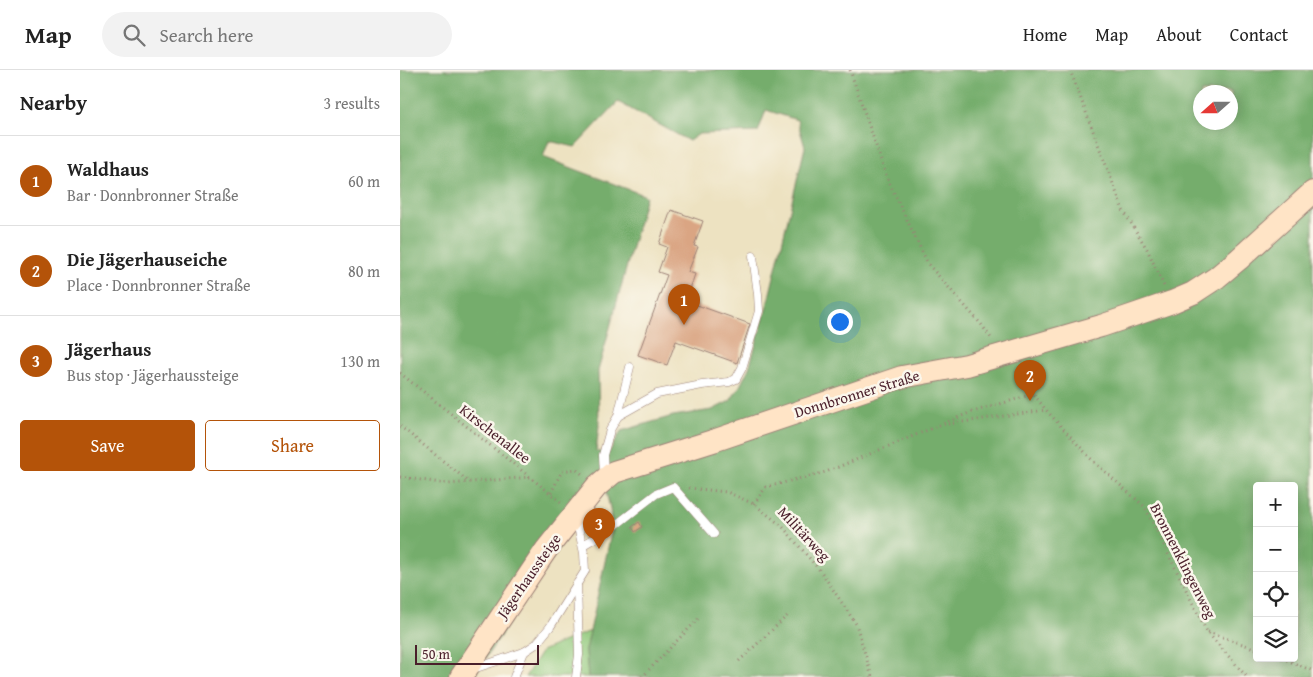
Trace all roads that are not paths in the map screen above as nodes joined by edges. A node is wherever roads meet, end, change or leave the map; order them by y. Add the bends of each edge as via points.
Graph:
1 (1313, 192) edge
2 (752, 256) dead end
3 (630, 367) dead end
4 (618, 416) junction
5 (594, 477) junction
6 (575, 513) junction
7 (714, 534) dead end
8 (583, 544) junction
9 (577, 584) junction
10 (524, 652) junction
11 (462, 675) edge
12 (514, 677) edge
13 (576, 677) edge

1 - 5 street, Donnbronner Straße via 1216,278 1172,302 967,366 902,377
2 - 4 lane via 759,311 736,379 657,394
3 - 4 lane
4 - 5 lane
5 - 6 street, Jägerhaussteige via 596,486
6 - 8 lane
6 - 11 street, Jägerhaussteige via 546,550
7 - 8 lane via 674,487 656,494 612,528
8 - 9 lane via 585,571
9 - 10 lane via 550,627 536,644
9 - 13 lane
10 - 11 lane
10 - 12 lane

